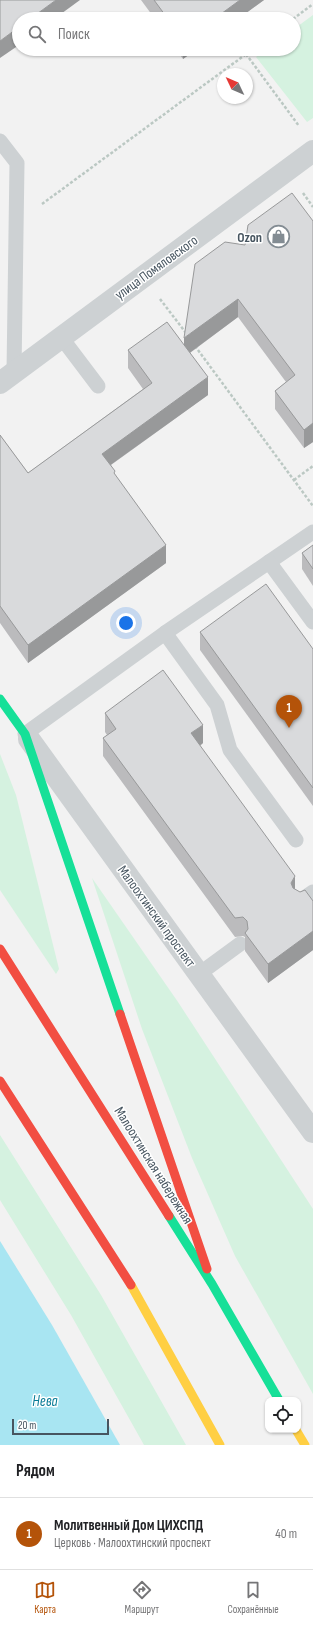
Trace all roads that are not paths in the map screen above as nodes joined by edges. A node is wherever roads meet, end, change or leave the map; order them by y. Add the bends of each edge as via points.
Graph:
1 (0, 140) edge
2 (313, 151) edge
3 (61, 337) junction
4 (7, 378) edge
5 (98, 386) dead end
6 (313, 532) edge
7 (269, 562) junction
8 (313, 622) edge
9 (165, 633) junction
10 (0, 699) edge
11 (26, 734) junction
12 (296, 840) dead end
13 (313, 892) edge
14 (300, 901) edge
15 (240, 944) dead end
16 (0, 949) edge
17 (199, 974) junction
18 (0, 1081) edge
19 (313, 1132) edge
20 (212, 1284) junction
21 (277, 1397) edge
22 (298, 1433) edge
23 (220, 1445) edge
24 (305, 1445) edge

1 - 4 lane via 17,163
2 - 3 street, улица Помяловского
3 - 4 street, улица Помяловского
3 - 5 lane
6 - 7 lane
7 - 8 lane
7 - 9 lane
9 - 11 lane
9 - 12 lane via 217,705 230,750
10 - 11 main road, Малоохтинский проспект
11 - 17 street, Малоохтинский проспект
11 - 20 main road
13 - 14 lane
15 - 17 lane
16 - 20 main road, Малоохтинская набережная
17 - 19 street, Малоохтинский проспект
18 - 23 main road via 128,1280
20 - 21 main road, Малоохтинская набережная
22 - 24 main road

